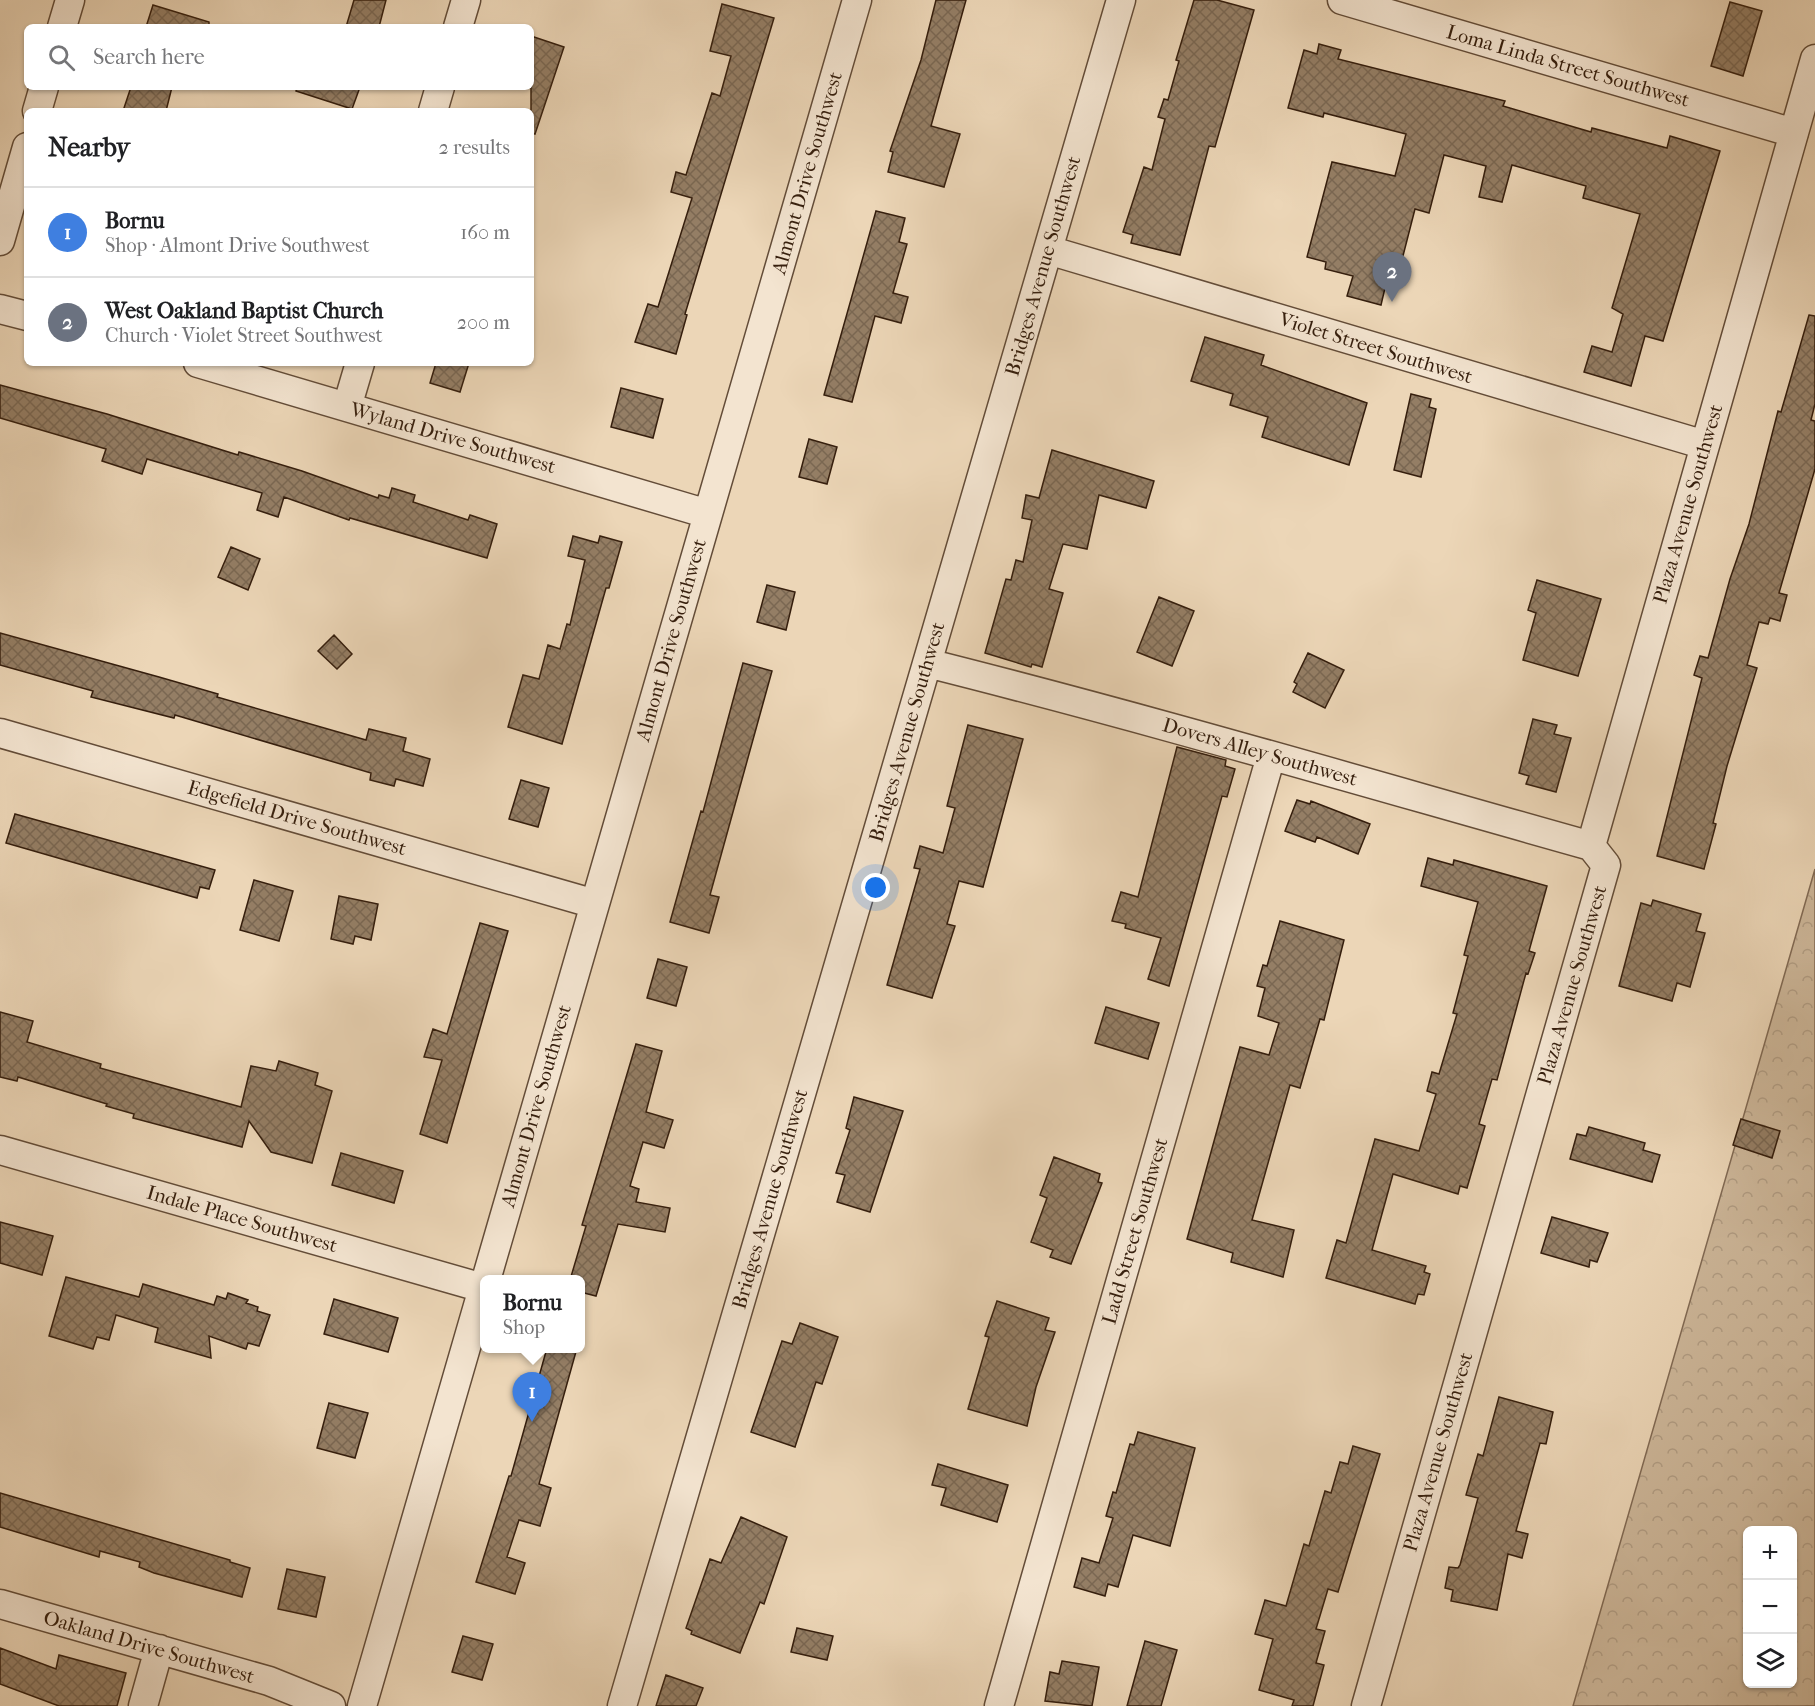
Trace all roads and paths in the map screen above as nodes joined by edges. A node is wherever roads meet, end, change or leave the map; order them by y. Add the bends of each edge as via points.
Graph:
1 (70, 0) edge
2 (466, 0) edge
3 (857, 0) edge
4 (1121, 0) edge
5 (1342, 0) edge
6 (63, 24) edge
7 (459, 24) edge
8 (1815, 59) edge
9 (43, 90) edge
10 (439, 90) edge
11 (39, 108) edge
12 (434, 108) edge
13 (1794, 133) junction
14 (24, 157) edge
15 (0, 241) edge
16 (1048, 250) junction
17 (0, 309) edge
18 (24, 315) edge
19 (208, 366) edge
20 (359, 366) edge
21 (347, 407) junction
22 (1705, 445) junction
23 (708, 514) junction
24 (927, 663) junction
25 (0, 733) edge
26 (1271, 756) junction
27 (1591, 846) junction
28 (595, 904) junction
29 (0, 1150) edge
30 (487, 1275) edge
31 (480, 1283) edge
32 (480, 1298) edge
33 (0, 1604) edge
34 (159, 1649) junction
35 (143, 1706) edge
36 (331, 1706) edge
37 (362, 1706) edge
38 (622, 1706) edge
39 (999, 1706) edge
40 (1366, 1706) edge

1 - 6 street
2 - 7 street
3 - 23 street, Almont Drive Southwest
4 - 16 street, Bridges Avenue Southwest
5 - 13 street, Loma Linda Street Southwest
8 - 13 street, Plaza Avenue Southwest
9 - 11 street
10 - 12 street
13 - 22 street, Plaza Avenue Southwest
14 - 15 street
16 - 22 street, Violet Street Southwest
16 - 24 street, Bridges Avenue Southwest
17 - 18 street
19 - 21 street, Wyland Drive Southwest
20 - 21 street
21 - 23 street, Wyland Drive Southwest
22 - 27 street, Plaza Avenue Southwest
23 - 28 street, Almont Drive Southwest
24 - 26 street, Dovers Alley Southwest via 1118,710
24 - 38 street, Bridges Avenue Southwest
25 - 28 street, Edgefield Drive Southwest
26 - 27 street, Dovers Alley Southwest
26 - 39 street, Ladd Street Southwest
27 - 40 street, Plaza Avenue Southwest via 1606,865
28 - 30 street, Almont Drive Southwest
29 - 31 street, Indale Place Southwest
32 - 37 street, Almont Drive Southwest
33 - 34 street, Oakland Drive Southwest
34 - 35 street
34 - 36 street, Oakland Drive Southwest via 269,1681

